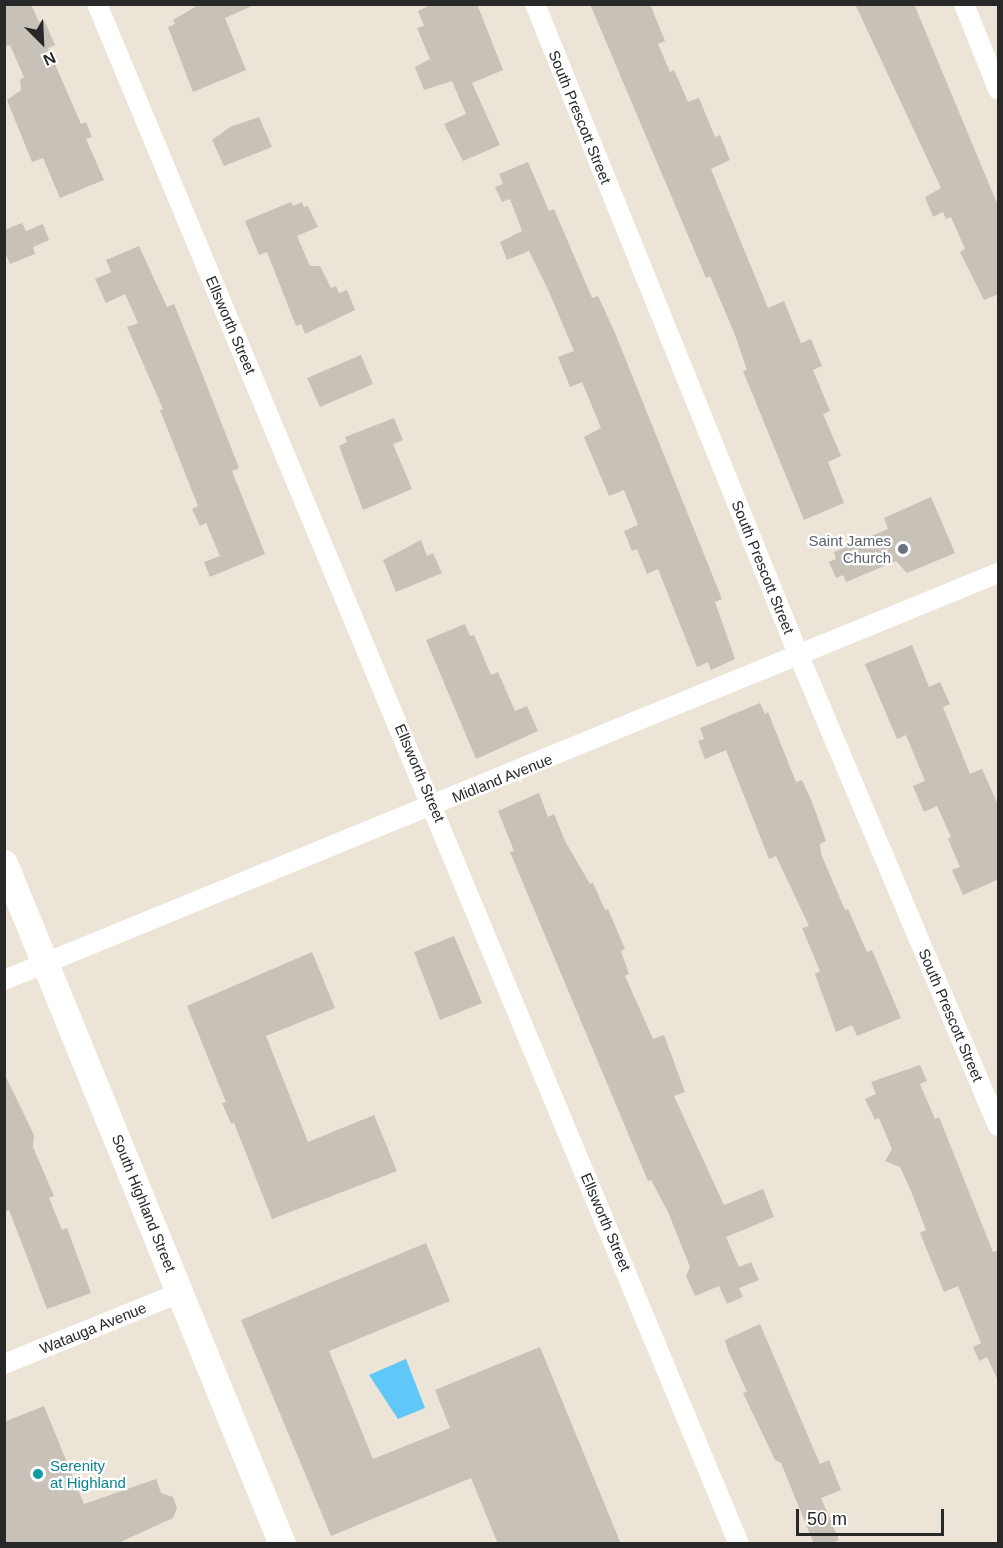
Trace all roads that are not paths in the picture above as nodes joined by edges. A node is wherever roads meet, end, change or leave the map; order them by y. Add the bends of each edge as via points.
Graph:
1 (97, 4) edge
2 (535, 4) edge
3 (964, 4) edge
4 (999, 89) edge
5 (999, 573) edge
6 (799, 656) junction
7 (434, 807) junction
8 (4, 863) edge
9 (45, 963) junction
10 (4, 980) edge
11 (999, 1126) edge
12 (181, 1292) junction
13 (4, 1364) edge
14 (282, 1544) edge
15 (739, 1544) edge

1 - 7 street, Ellsworth Street
2 - 6 street, South Prescott Street
3 - 4 street
5 - 6 street, Midland Avenue
6 - 7 street, Midland Avenue
6 - 11 street, South Prescott Street
7 - 9 street, Midland Avenue
7 - 15 street, Ellsworth Street
8 - 9 main road, South Highland Street
9 - 10 street, Midland Avenue
9 - 12 main road, South Highland Street
12 - 13 street, Watauga Avenue
12 - 14 main road, South Highland Street

